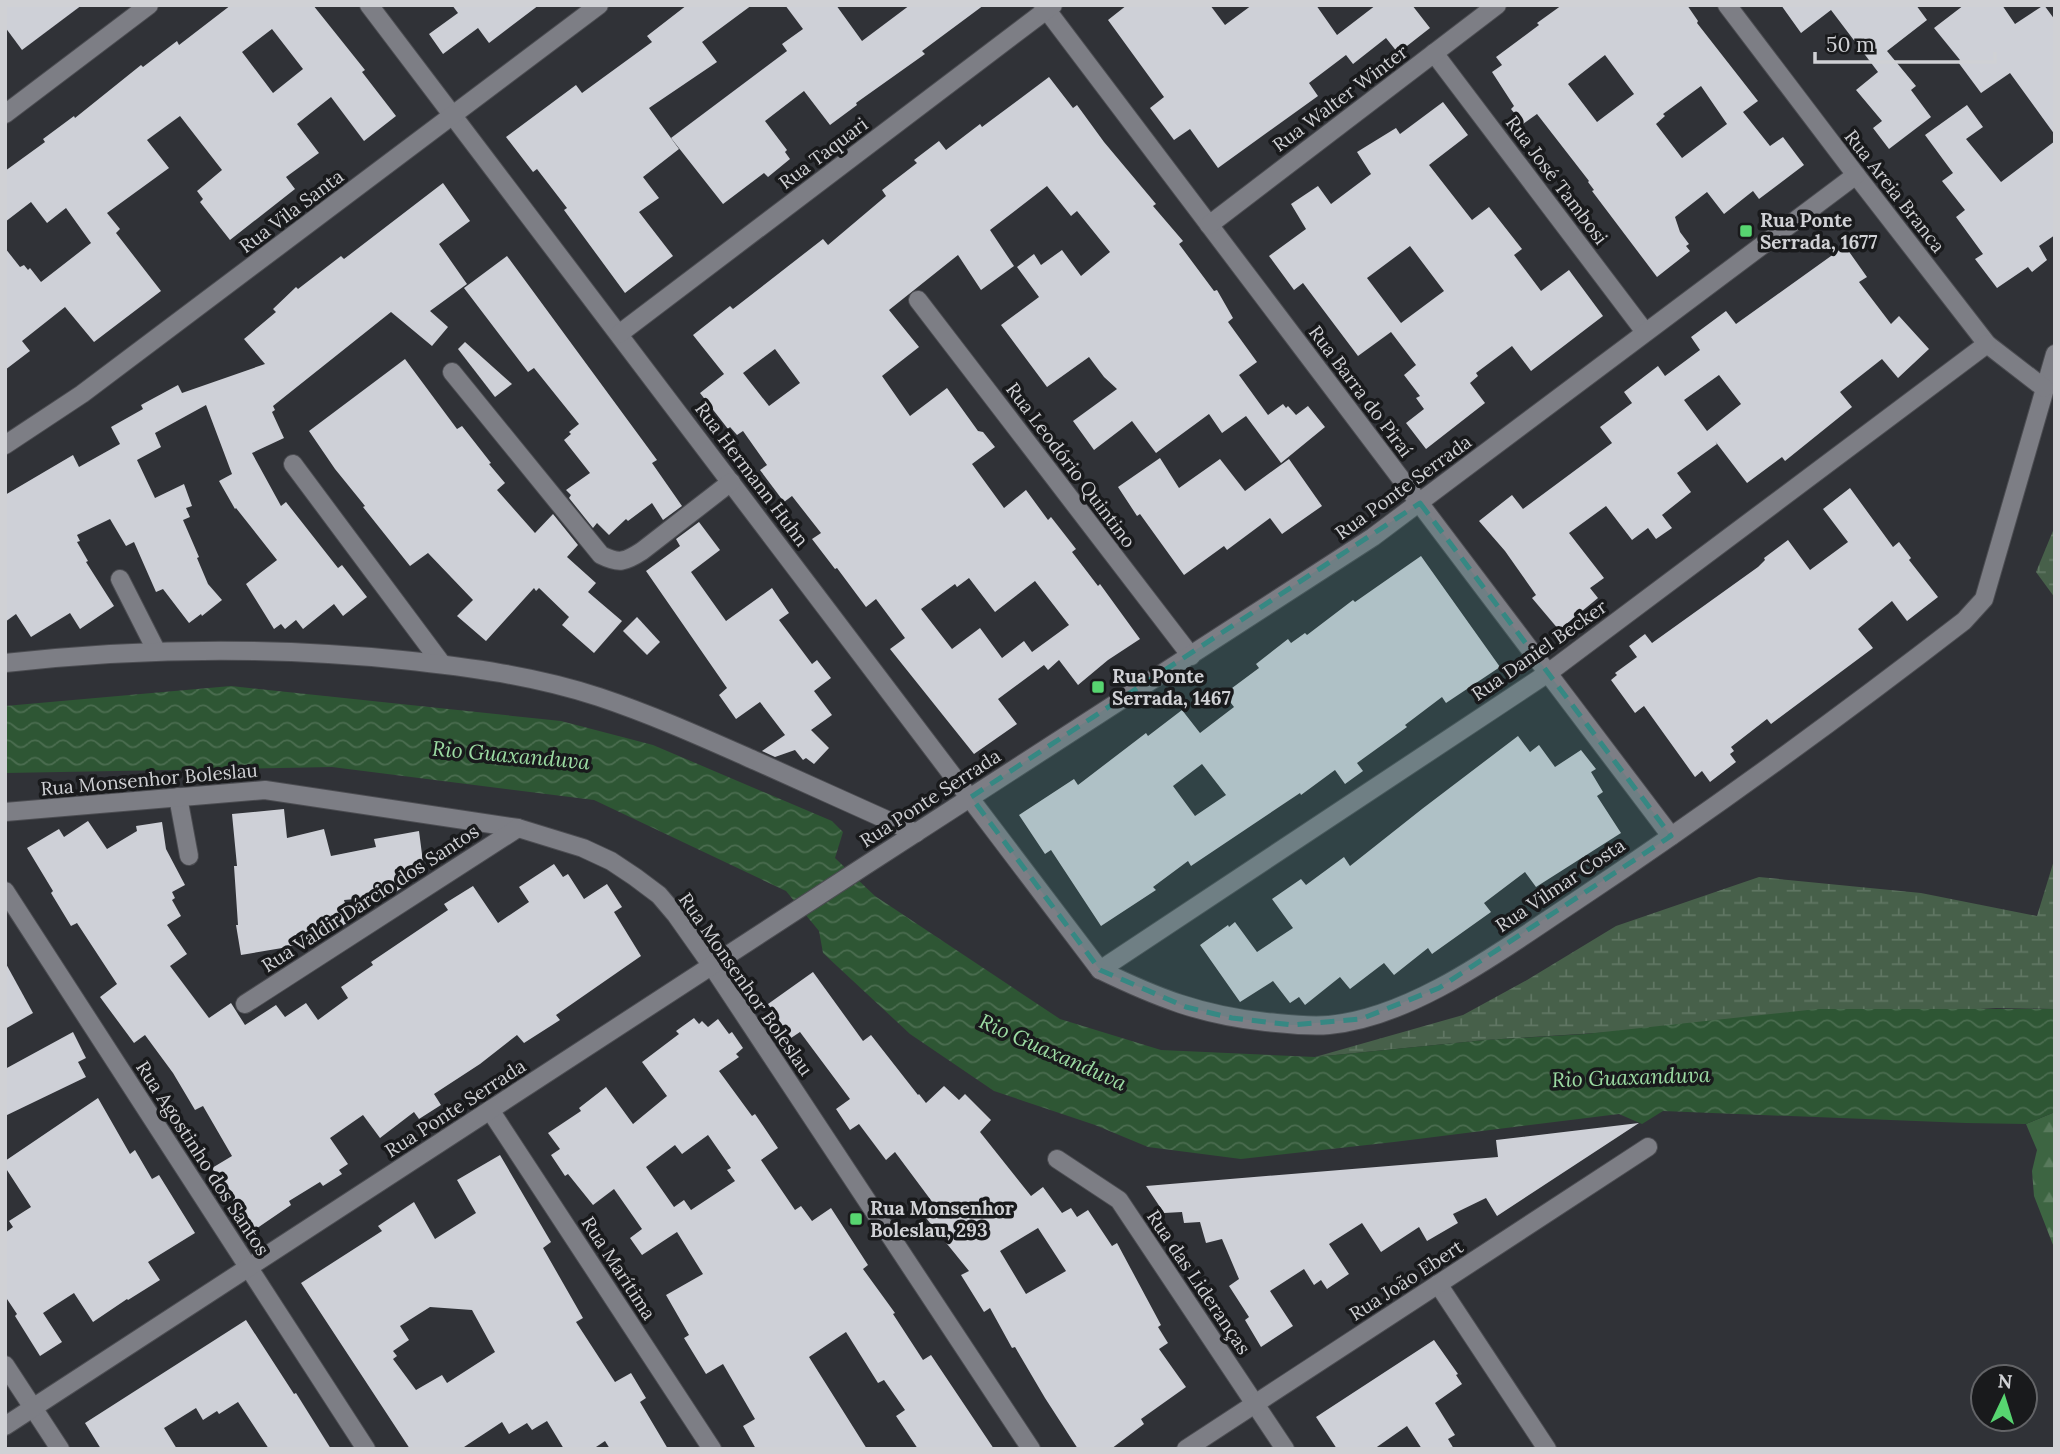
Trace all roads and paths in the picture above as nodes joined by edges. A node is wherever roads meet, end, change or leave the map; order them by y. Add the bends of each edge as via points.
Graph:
1 (149, 5) edge
2 (369, 5) edge
3 (599, 5) edge
4 (1497, 5) edge
5 (1727, 5) edge
6 (1047, 7) edge
7 (1434, 53) junction
8 (5, 114) edge
9 (453, 116) junction
10 (1856, 175) junction
11 (1209, 225) junction
12 (918, 300) dead end
13 (1646, 332) junction
14 (619, 334) junction
15 (1987, 344) junction
16 (2055, 354) edge
17 (452, 372) dead end
18 (2044, 388) junction
19 (5, 445) edge
20 (293, 464) dead end
21 (731, 482) junction
22 (1420, 503) junction
23 (120, 579) dead end
24 (156, 650) junction
25 (1191, 656) junction
26 (5, 663) edge
27 (442, 664) junction
28 (1548, 673) junction
29 (178, 797) junction
30 (971, 797) junction
31 (5, 813) edge
32 (518, 828) junction
33 (916, 833) junction
34 (1671, 836) junction
35 (189, 856) dead end
36 (5, 891) edge
37 (712, 965) junction
38 (1100, 970) junction
39 (245, 1004) dead end
40 (490, 1110) junction
41 (1648, 1147) dead end
42 (1057, 1159) dead end
43 (249, 1267) junction
44 (1438, 1284) junction
45 (5, 1365) edge
46 (1255, 1404) junction
47 (33, 1408) junction
48 (5, 1426) edge
49 (60, 1449) edge
50 (366, 1449) edge
51 (712, 1449) edge
52 (1031, 1449) edge
53 (1186, 1449) edge
54 (1285, 1449) edge
55 (1547, 1449) edge

1 - 8 street
2 - 9 street, Rua Hermann Huhn
3 - 9 street, Rua Vila Santa
4 - 7 street, Rua Walter Winter
5 - 10 street, Rua Areia Branca
6 - 11 street, Rua Barra do Piraí
6 - 14 street, Rua Taquari
7 - 11 street, Rua Walter Winter
7 - 13 street, Rua José Tambosi
9 - 14 street, Rua Hermann Huhn
9 - 19 street, Rua Vila Santa via 82,394
10 - 13 street, Rua Ponte Serrada
10 - 15 street, Rua Areia Branca
11 - 22 street, Rua Barra do Piraí
12 - 25 street, Rua Leodório Quintino
13 - 22 street, Rua Ponte Serrada
14 - 21 street, Rua Hermann Huhn
15 - 18 street, Rua Areia Branca
15 - 28 street, Rua Daniel Becker
16 - 18 street
17 - 21 street via 601,555 612,561 627,561
18 - 34 street, Rua Vilmar Costa via 1984,599 1934,644
20 - 27 street
21 - 30 street, Rua Hermann Huhn
22 - 25 street, Rua Ponte Serrada
22 - 28 street, Rua Barra do Piraí
23 - 24 street
24 - 26 street
24 - 27 street via 335,653
25 - 30 street, Rua Ponte Serrada
27 - 33 street via 543,681 623,706
28 - 34 street, Rua Barra do Piraí
28 - 38 street, Rua Daniel Becker
29 - 31 street, Rua Monsenhor Boleslau
29 - 32 street, Rua Monsenhor Boleslau via 265,790
29 - 35 street
30 - 33 street, Rua Ponte Serrada
30 - 38 street, Rua Hermann Huhn
32 - 37 street, Rua Monsenhor Boleslau via 583,848 635,877 659,895
32 - 39 street, Rua Valdir Dárcio dos Santos
33 - 37 street, Rua Ponte Serrada
34 - 38 street, Rua Vilmar Costa via 1449,982 1361,1019 1292,1025 1232,1018 1186,1007
36 - 43 street, Rua Agostinho dos Santos
37 - 40 street, Rua Ponte Serrada
37 - 52 street, Rua Monsenhor Boleslau
40 - 43 street, Rua Ponte Serrada
40 - 51 street, Rua Marítima
41 - 44 street, Rua João Ebert
42 - 46 street, Rua das Lideranças via 1119,1200
43 - 47 street, Rua Ponte Serrada
43 - 50 street, Rua Agostinho dos Santos
44 - 46 street, Rua João Ebert
44 - 55 street
45 - 47 street
46 - 53 street, Rua João Ebert
46 - 54 street, Rua das Lideranças
47 - 48 street, Rua Ponte Serrada
47 - 49 street

